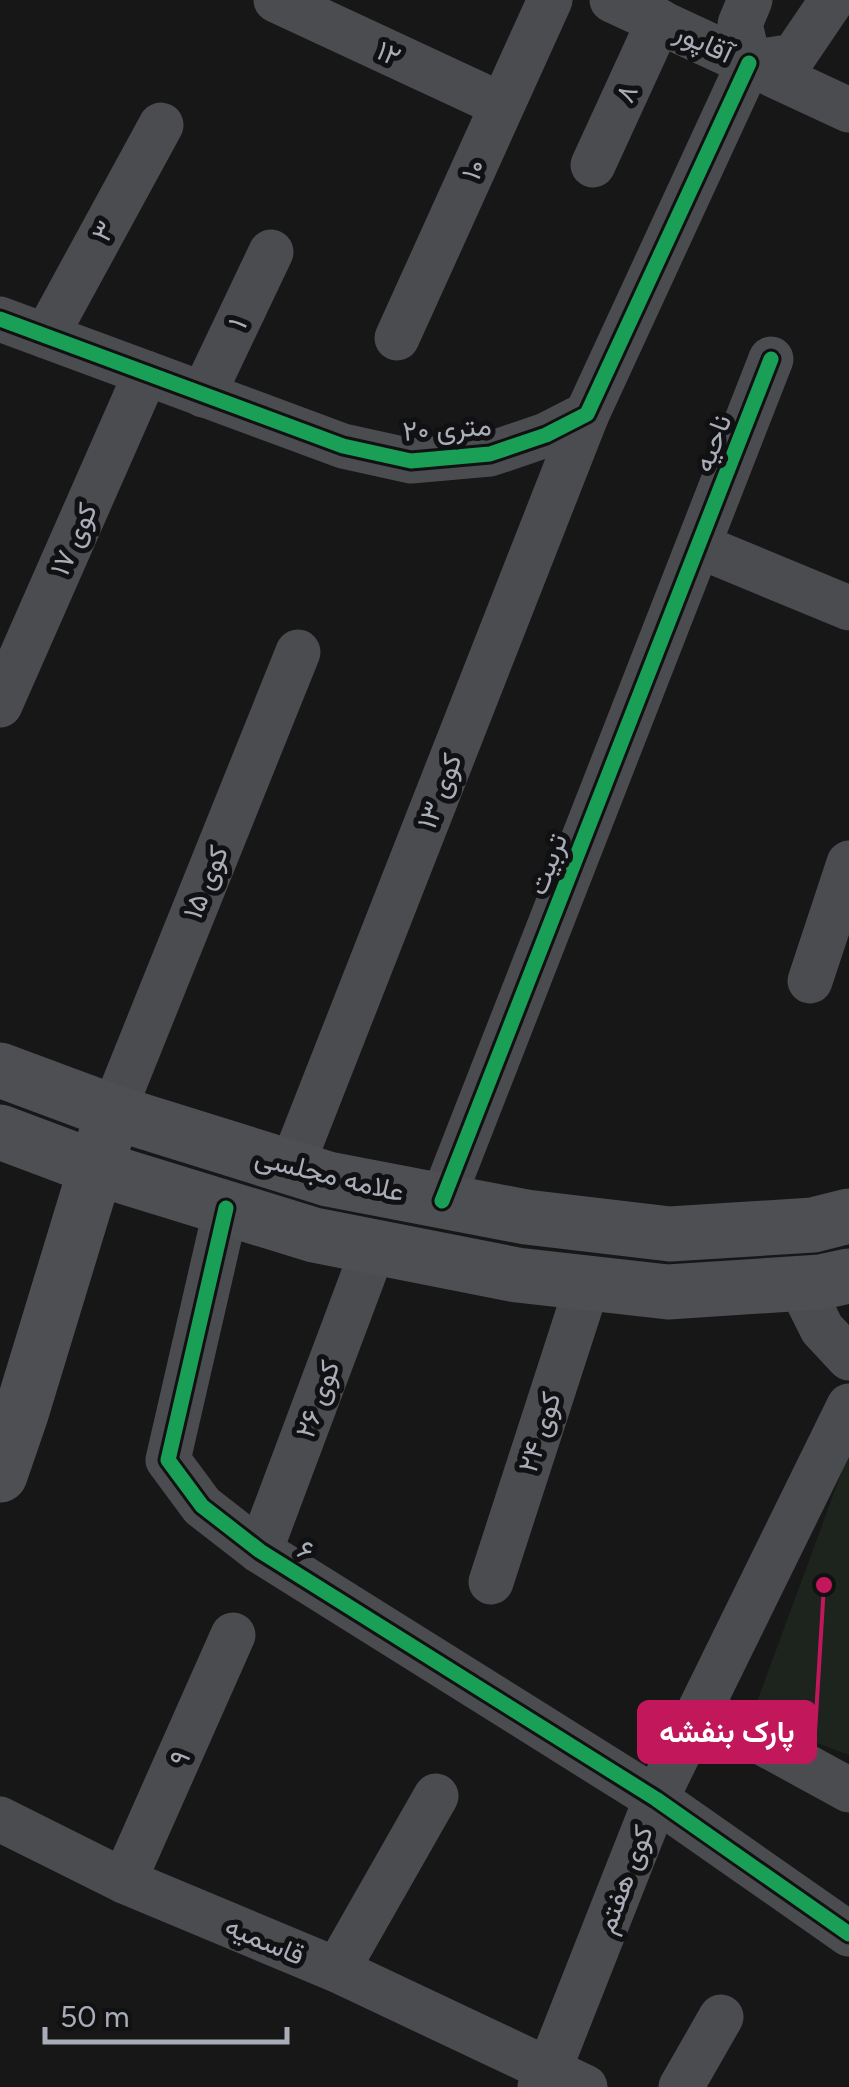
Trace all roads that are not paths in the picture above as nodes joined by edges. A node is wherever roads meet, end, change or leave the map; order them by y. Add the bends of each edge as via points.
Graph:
1 (276, 0) edge
2 (550, 0) edge
3 (612, 0) edge
4 (750, 0) edge
5 (832, 0) edge
6 (659, 22) junction
7 (749, 63) junction
8 (502, 105) junction
9 (849, 110) edge
10 (161, 125) dead end
11 (593, 165) dead end
12 (271, 252) dead end
13 (0, 319) edge
14 (46, 336) junction
15 (397, 338) dead end
16 (771, 359) dead end
17 (146, 373) junction
18 (203, 395) junction
19 (587, 414) junction
20 (699, 546) junction
21 (849, 608) edge
22 (298, 652) dead end
23 (0, 705) edge
24 (849, 863) edge
25 (810, 981) dead end
26 (0, 1070) edge
27 (113, 1112) junction
28 (0, 1132) edge
29 (96, 1168) junction
30 (291, 1168) junction
31 (442, 1201) junction
32 (226, 1208) junction
33 (849, 1216) edge
34 (790, 1226) junction
35 (374, 1247) junction
36 (824, 1280) edge
37 (588, 1283) junction
38 (849, 1358) edge
39 (849, 1406) edge
40 (11, 1410) edge
41 (0, 1476) edge
42 (260, 1551) junction
43 (490, 1582) dead end
44 (233, 1635) dead end
45 (701, 1709) junction
46 (849, 1790) edge
47 (436, 1796) dead end
48 (656, 1799) junction
49 (0, 1819) edge
50 (124, 1881) junction
51 (849, 1934) edge
52 (336, 1970) junction
53 (721, 2017) dead end
54 (558, 2081) edge
55 (681, 2087) edge

1 - 8 street, ۱۲
2 - 8 street, ۱۰
3 - 6 street, آقاپور
4 - 7 street via 740,24
5 - 7 street via 794,56
6 - 7 street, آقاپور
6 - 11 street, ۸
7 - 9 street, آقاپور
7 - 19 street
8 - 15 street, ۱۰
10 - 14 street, ۳
12 - 18 street, ۱
13 - 14 street, ۲۰ متری
14 - 17 street, ۲۰ متری
16 - 20 street, ناحیه
17 - 18 street, ۲۰ متری
17 - 23 street, کوی ۱۷
18 - 19 street, ۲۰ متری via 343,446 411,461 490,454
19 - 30 street, کوی ۱۳
20 - 21 street
20 - 31 street, تربیت
22 - 27 street, کوی ۱۵
24 - 25 street
26 - 27 main road, علامه مجلسی
27 - 29 main road
27 - 30 main road, علامه مجلسی
28 - 29 main road
29 - 32 main road
29 - 40 main road
30 - 31 main road, علامه مجلسی
31 - 34 main road, علامه مجلسی via 670,1234
32 - 35 main road
32 - 42 street, ۶ via 168,1460 202,1506
33 - 34 main road, علامه مجلسی
34 - 36 main road
35 - 37 main road
35 - 42 street, کوی ۲۶
36 - 37 main road via 668,1292
36 - 38 street via 822,1329
37 - 43 street, کوی ۲۴
39 - 45 street, کوی هفتم
40 - 41 main road
42 - 48 street, ۶
44 - 50 street, ۹
45 - 46 street
45 - 48 street, کوی هفتم
47 - 52 street
48 - 51 street, ۶
48 - 54 street, کوی هفتم
49 - 50 street, قاسمیه
50 - 52 street, قاسمیه
52 - 54 street, قاسمیه
53 - 55 street

